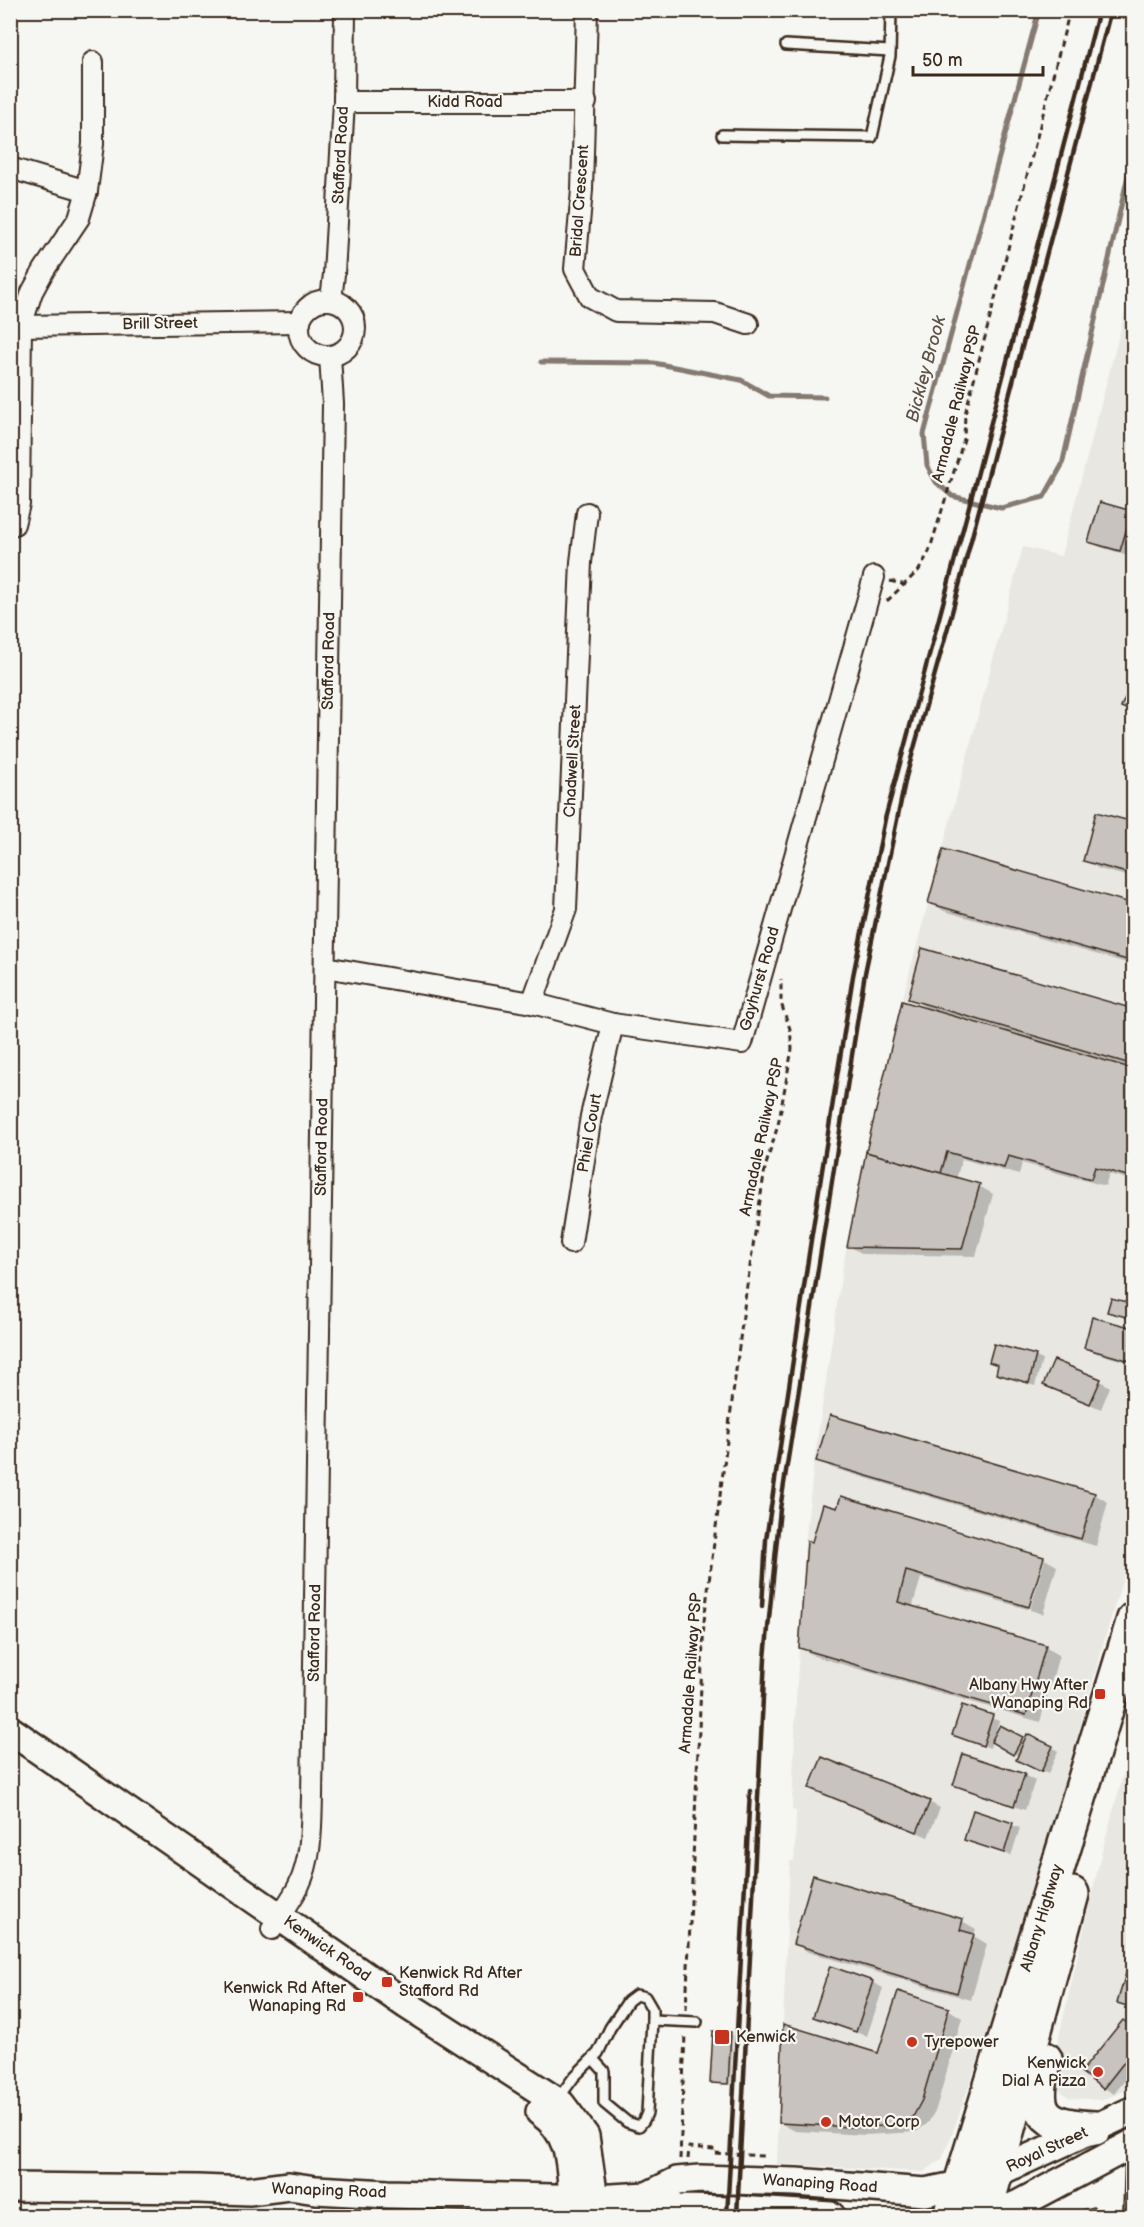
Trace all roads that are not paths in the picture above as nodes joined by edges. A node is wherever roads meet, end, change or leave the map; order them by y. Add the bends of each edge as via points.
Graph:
1 (345, 10) edge
2 (587, 10) edge
3 (891, 10) edge
4 (786, 45) dead end
5 (890, 51) junction
6 (93, 62) dead end
7 (344, 102) junction
8 (586, 102) junction
9 (722, 135) dead end
10 (10, 168) edge
11 (87, 191) junction
12 (331, 300) junction
13 (300, 322) junction
14 (748, 324) dead end
15 (21, 326) junction
16 (330, 356) junction
17 (587, 513) dead end
18 (12, 525) edge
19 (874, 577) dead end
20 (325, 967) junction
21 (532, 1003) junction
22 (613, 1024) junction
23 (571, 1243) dead end
24 (1134, 1619) edge
25 (1134, 1666) edge
26 (10, 1730) edge
27 (10, 1749) edge
28 (1066, 1916) junction
29 (276, 1922) junction
30 (652, 2020) junction
31 (697, 2022) dead end
32 (593, 2059) junction
33 (557, 2102) junction
34 (1134, 2110) edge
35 (1095, 2128) junction
36 (1130, 2145) edge
37 (996, 2173) junction
38 (796, 2182) junction
39 (10, 2187) edge
40 (583, 2199) junction
41 (635, 2206) edge
42 (972, 2207) edge
43 (772, 2214) edge
44 (820, 2216) edge
45 (951, 2217) edge
46 (1129, 2217) edge

1 - 7 street, Stafford Road
2 - 8 street, Bridal Crescent
3 - 5 lane
4 - 5 lane
5 - 9 lane via 872,137
6 - 11 street via 93,144
7 - 8 street, Kidd Road
7 - 12 street, Stafford Road
8 - 14 street, Bridal Crescent via 575,269 590,297 616,311 715,313
10 - 11 street
11 - 15 street via 78,218 32,292
12 - 13 street via 312,304
12 - 16 street via 346,307 356,324 351,344
13 - 15 street, Brill Street
13 - 16 street via 305,346
15 - 18 street via 19,504
16 - 20 street, Stafford Road via 333,404
17 - 21 street, Chadwell Street via 581,562 566,909
19 - 22 street, Gayhurst Road via 742,1043
20 - 21 street, Gayhurst Road
20 - 29 street, Stafford Road via 310,1844 300,1885
21 - 22 street, Gayhurst Road
22 - 23 street, Phiel Court via 591,1116
24 - 42 highway, Albany Highway
25 - 28 highway, Albany Highway
26 - 29 main road, Kenwick Road
27 - 29 main road, Kenwick Road
28 - 35 highway via 1068,1959 1039,2096 1044,2113 1055,2123
28 - 37 highway, Albany Highway
29 - 33 main road, Kenwick Road
29 - 40 main road, Kenwick Road via 555,2123 566,2142
30 - 31 lane
30 - 32 lane via 648,2000 641,1995 633,1997
30 - 32 lane via 647,2113 639,2126 631,2125 604,2103 604,2071
32 - 33 lane via 574,2077
33 - 40 main road, Kenwick Road via 585,2136
34 - 35 main road, Royal Street
35 - 37 main road, Royal Street
36 - 42 main road, Royal Street via 1012,2207
36 - 46 lane
37 - 42 highway, Albany Highway
38 - 41 main road, Wanaping Road via 676,2181
38 - 42 main road, Wanaping Road via 925,2192
38 - 43 main road
38 - 44 main road via 798,2193
39 - 40 main road, Wanaping Road via 249,2191 289,2186 388,2194
40 - 41 main road, Wanaping Road
41 - 43 main road, Wanaping Road
42 - 45 highway, Albany Highway
43 - 44 main road, Wanaping Road

